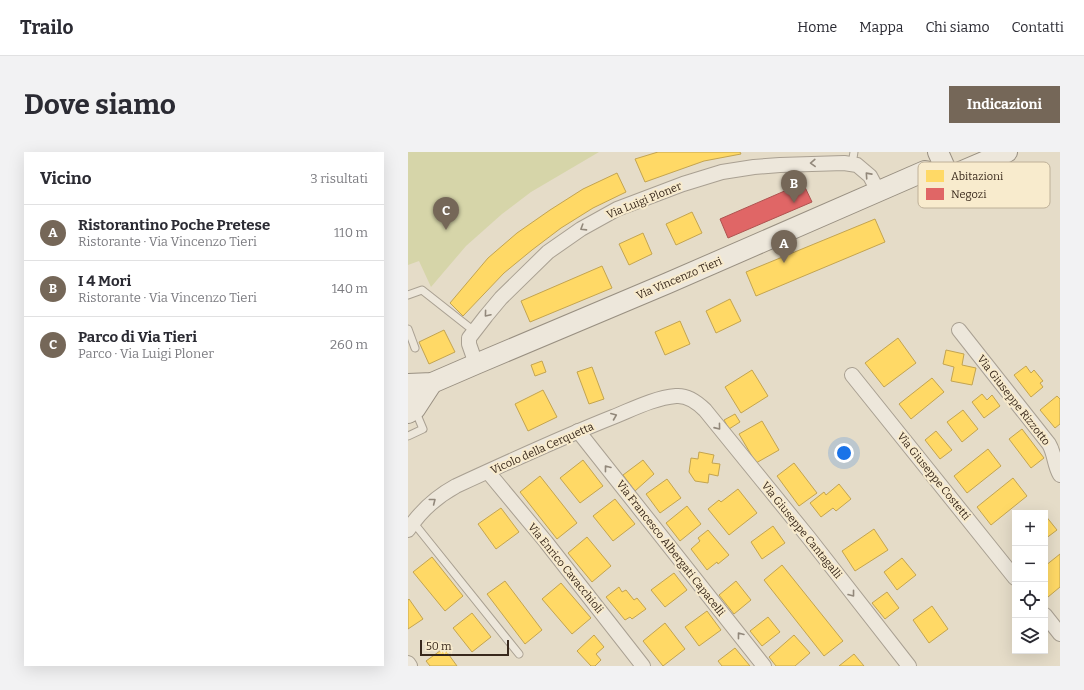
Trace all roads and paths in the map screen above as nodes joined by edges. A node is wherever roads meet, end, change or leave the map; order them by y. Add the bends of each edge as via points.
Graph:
1 (938, 152) edge
2 (1007, 152) edge
3 (853, 158) edge
4 (929, 162) edge
5 (942, 162) edge
6 (984, 162) edge
7 (918, 174) edge
8 (878, 191) junction
9 (408, 295) edge
10 (408, 329) edge
11 (959, 330) dead end
12 (474, 331) junction
13 (415, 348) dead end
14 (476, 364) junction
15 (852, 375) dead end
16 (432, 383) junction
17 (408, 384) edge
18 (691, 399) joint
19 (410, 407) edge
20 (578, 431) junction
21 (408, 436) edge
22 (488, 472) junction
23 (1060, 475) edge
24 (411, 526) edge
25 (1012, 574) edge
26 (1047, 618) edge
27 (1060, 634) edge
28 (519, 654) dead end
29 (408, 663) edge
30 (410, 666) edge
31 (644, 666) edge
32 (764, 666) edge
33 (909, 666) edge

1 - 4 street via 932,155
1 - 5 street
2 - 6 street
8 -> 3 street, Via Luigi Ploner via 873,180
3 -> 12 street, Via Luigi Ploner via 836,163 754,167 722,172 617,209 581,229 548,252 501,298
7 - 8 street, Via Vincenzo Tieri
8 - 14 street, Via Vincenzo Tieri
9 - 12 lane via 422,290
10 - 13 lane
11 - 23 street, Via Giuseppe Rizzotto via 1049,444
12 - 14 street, Via Luigi Ploner via 469,338 469,344
14 - 16 street, Via Vincenzo Tieri
15 - 25 street, Via Giuseppe Costetti
16 - 17 street, Via Vincenzo Tieri
16 - 19 street
20 -> 18 street, Vicolo della Cerquetta via 656,400 676,396
18 -> 33 street, Via Giuseppe Cantagalli via 705,410
19 - 21 lane via 423,429
20 - 22 street, Vicolo della Cerquetta
32 -> 20 street, Via Francesco Albergati Capacelli
24 -> 22 street, Vicolo della Cerquetta via 425,507 447,491
22 - 31 street, Via Enrico Cavacchioli
24 - 28 lane
26 - 27 street
29 - 30 street

